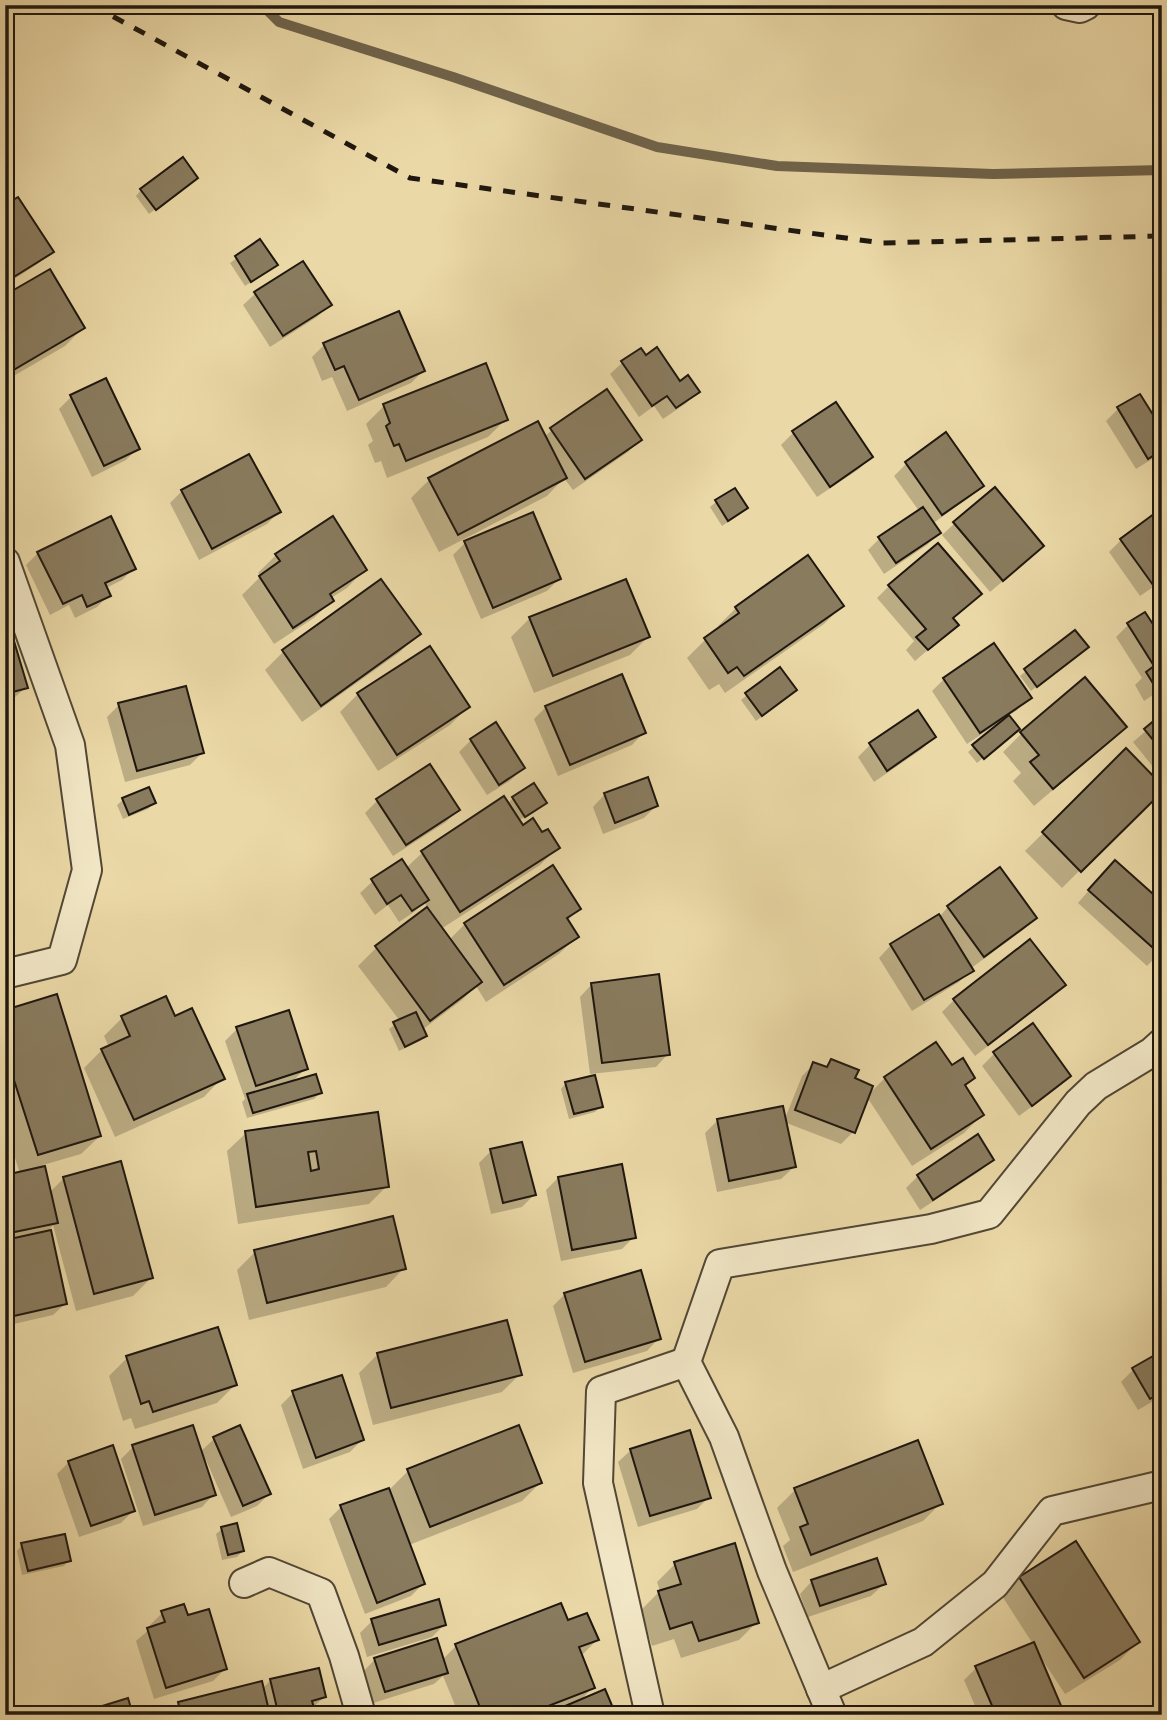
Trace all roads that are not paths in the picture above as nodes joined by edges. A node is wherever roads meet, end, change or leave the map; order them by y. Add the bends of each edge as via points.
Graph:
1 (1066, 5) edge
2 (1086, 5) edge
3 (5, 562) edge
4 (5, 974) edge
5 (1162, 1042) edge
6 (686, 1362) junction
7 (1162, 1485) edge
8 (244, 1583) dead end
9 (821, 1689) junction
10 (361, 1715) edge
11 (650, 1715) edge
12 (832, 1715) edge

1 - 2 street
3 - 4 street via 70,745 87,870 62,960
5 - 6 street via 1078,1102 989,1214 931,1229 720,1264
6 - 9 street via 724,1437
6 - 11 street via 601,1391 598,1483
7 - 9 street via 1052,1511 995,1584 923,1642
8 - 10 street via 269,1572 321,1593
9 - 12 street

